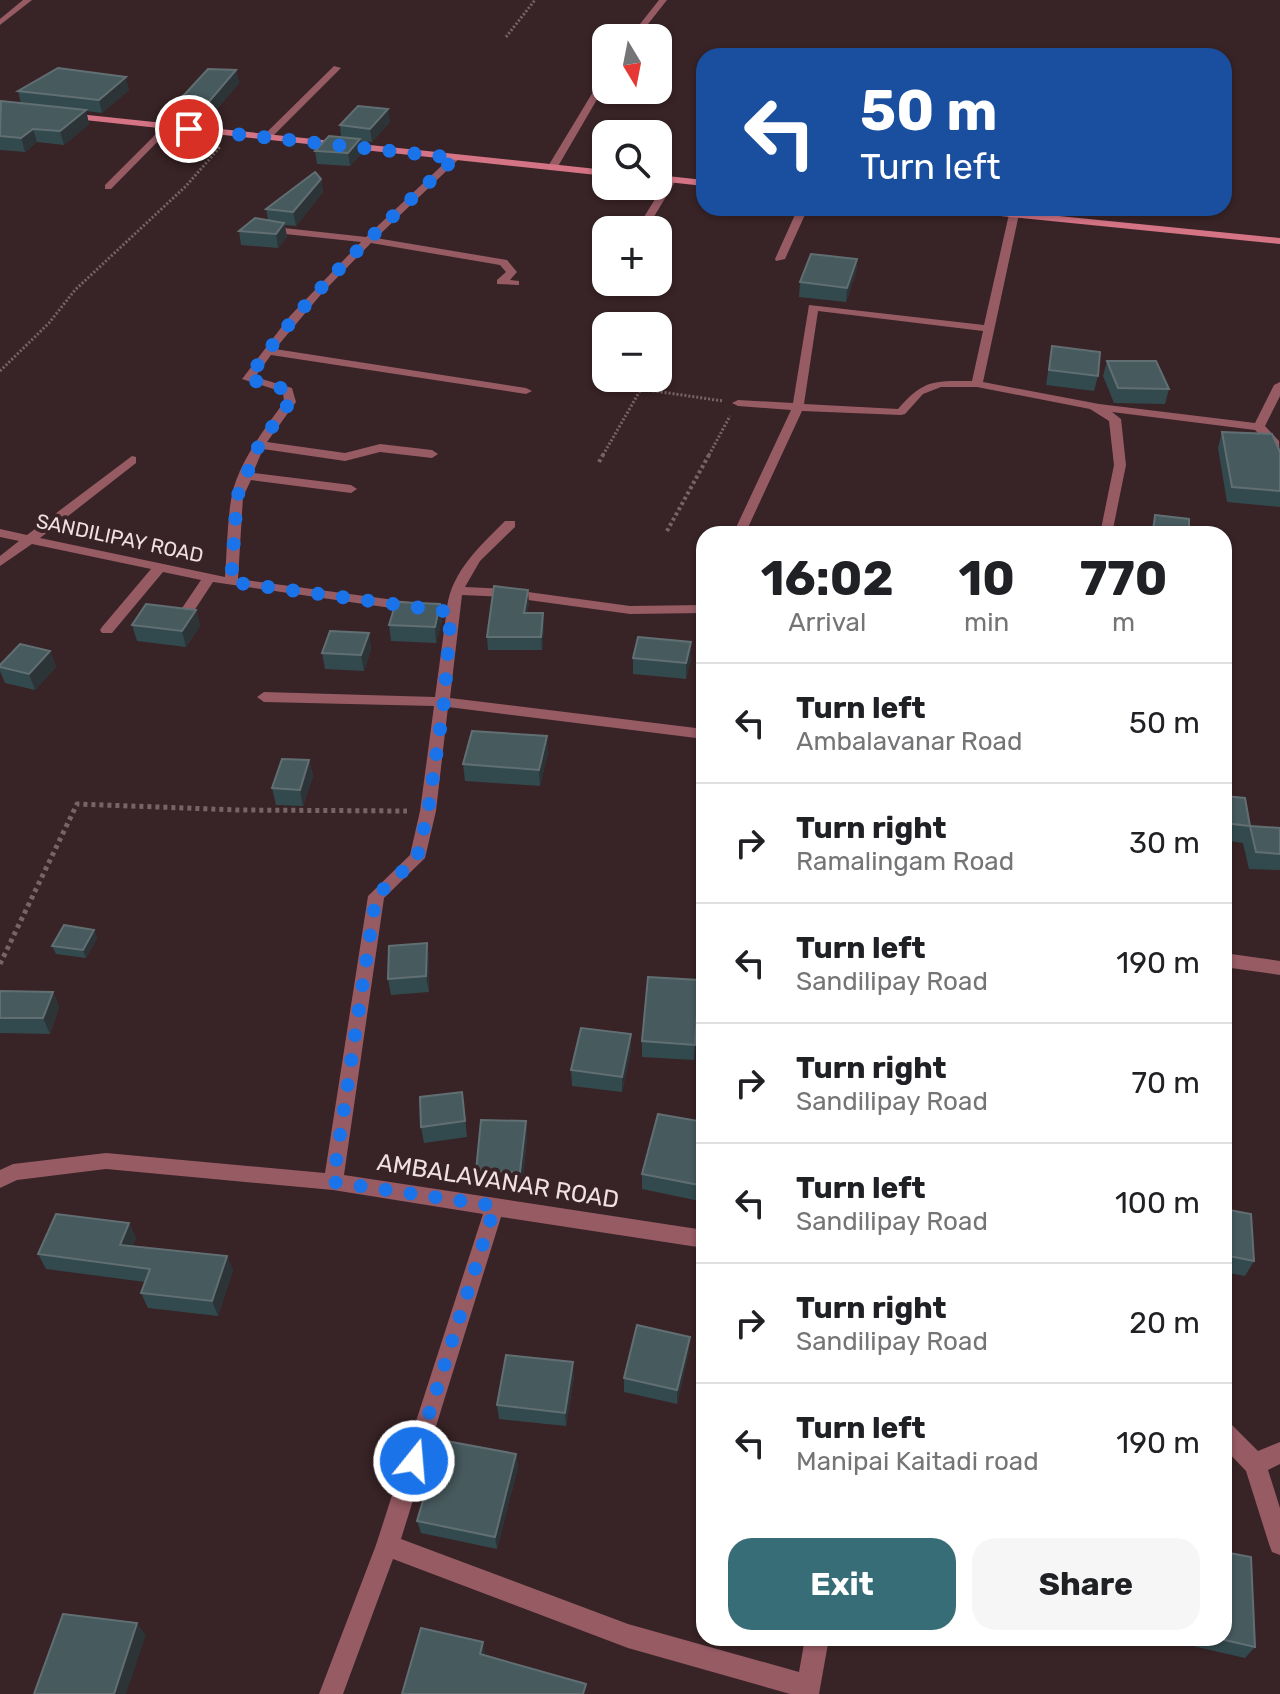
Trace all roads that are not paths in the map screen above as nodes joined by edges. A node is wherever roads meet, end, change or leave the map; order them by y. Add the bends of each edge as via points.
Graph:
1 (28, 0) edge
2 (663, 0) edge
3 (0, 23) edge
4 (644, 24) edge
5 (337, 68) dead end
6 (592, 101) edge
7 (61, 115) edge
8 (168, 127) junction
9 (267, 137) junction
10 (455, 158) junction
11 (552, 168) junction
12 (592, 172) edge
13 (672, 180) edge
14 (696, 182) edge
15 (108, 187) dead end
16 (799, 216) edge
17 (1014, 216) edge
18 (1034, 216) edge
19 (264, 229) edge
20 (369, 240) junction
21 (1280, 241) edge
22 (780, 259) dead end
23 (515, 283) dead end
24 (989, 329) junction
25 (267, 351) junction
26 (977, 384) junction
27 (1280, 385) edge
28 (526, 391) dead end
29 (738, 403) road end
30 (1094, 406) junction
31 (798, 408) junction
32 (1259, 427) junction
33 (259, 445) junction
34 (432, 454) dead end
35 (132, 460) dead end
36 (1280, 460) edge
37 (244, 475) junction
38 (351, 489) dead end
39 (510, 524) dead end
40 (743, 526) edge
41 (1108, 526) edge
42 (0, 533) edge
43 (29, 540) junction
44 (0, 562) edge
45 (160, 567) junction
46 (209, 578) junction
47 (231, 582) junction
48 (456, 591) junction
49 (696, 609) edge
50 (451, 612) junction
51 (183, 617) edge
52 (107, 630) dead end
53 (264, 697) dead end
54 (444, 702) junction
55 (696, 733) edge
56 (1232, 961) edge
57 (1280, 968) edge
58 (0, 1180) edge
59 (333, 1182) junction
60 (495, 1206) junction
61 (696, 1238) edge
62 (1232, 1441) edge
63 (1280, 1453) edge
64 (1255, 1464) junction
65 (1280, 1544) edge
66 (387, 1545) junction
67 (816, 1646) edge
68 (808, 1691) edge
69 (331, 1694) edge

1 - 3 street
2 - 4 street
5 - 9 street
6 - 11 street
7 - 8 main road
8 - 9 main road
8 - 15 street
9 - 10 main road
10 - 11 main road
10 - 20 street, SANDILIPAY ROAD
11 - 12 main road
13 - 14 main road
16 - 22 street
17 - 24 street
18 - 21 main road
19 - 20 street
20 - 23 street via 503,262 512,272 501,282
20 - 25 street, SANDILIPAY ROAD
24 - 26 street
24 - 31 street via 813,307
25 - 28 street
25 - 33 street, SANDILIPAY ROAD via 248,379 288,390 290,402
26 - 30 street
26 - 31 street via 939,384 919,392 901,412
27 - 32 street
29 - 31 street
30 - 32 street
30 - 41 street via 1115,419 1120,465
31 - 40 street
32 - 36 street via 1273,441
33 - 34 street via 345,457 380,448
33 - 37 street, SANDILIPAY ROAD
35 - 43 street
37 - 38 street
37 - 47 street, SANDILIPAY ROAD via 237,497
39 - 48 street via 475,559
42 - 43 street, SANDILIPAY ROAD
43 - 44 street
43 - 45 street, SANDILIPAY ROAD
45 - 46 street, SANDILIPAY ROAD
45 - 52 street
46 - 47 street, SANDILIPAY ROAD
46 - 51 street
47 - 50 street, SANDILIPAY ROAD
48 - 49 street via 630,610
48 - 50 street
50 - 54 street
53 - 54 street
54 - 55 street
54 - 59 street via 417,858 376,896
56 - 57 street
58 - 59 street, AMBALAVANAR ROAD via 13,1172 106,1161
59 - 60 street, AMBALAVANAR ROAD
60 - 61 street, AMBALAVANAR ROAD
60 - 66 street
62 - 64 street
63 - 64 street
64 - 65 street
66 - 68 street via 628,1636
66 - 69 street
67 - 68 street

